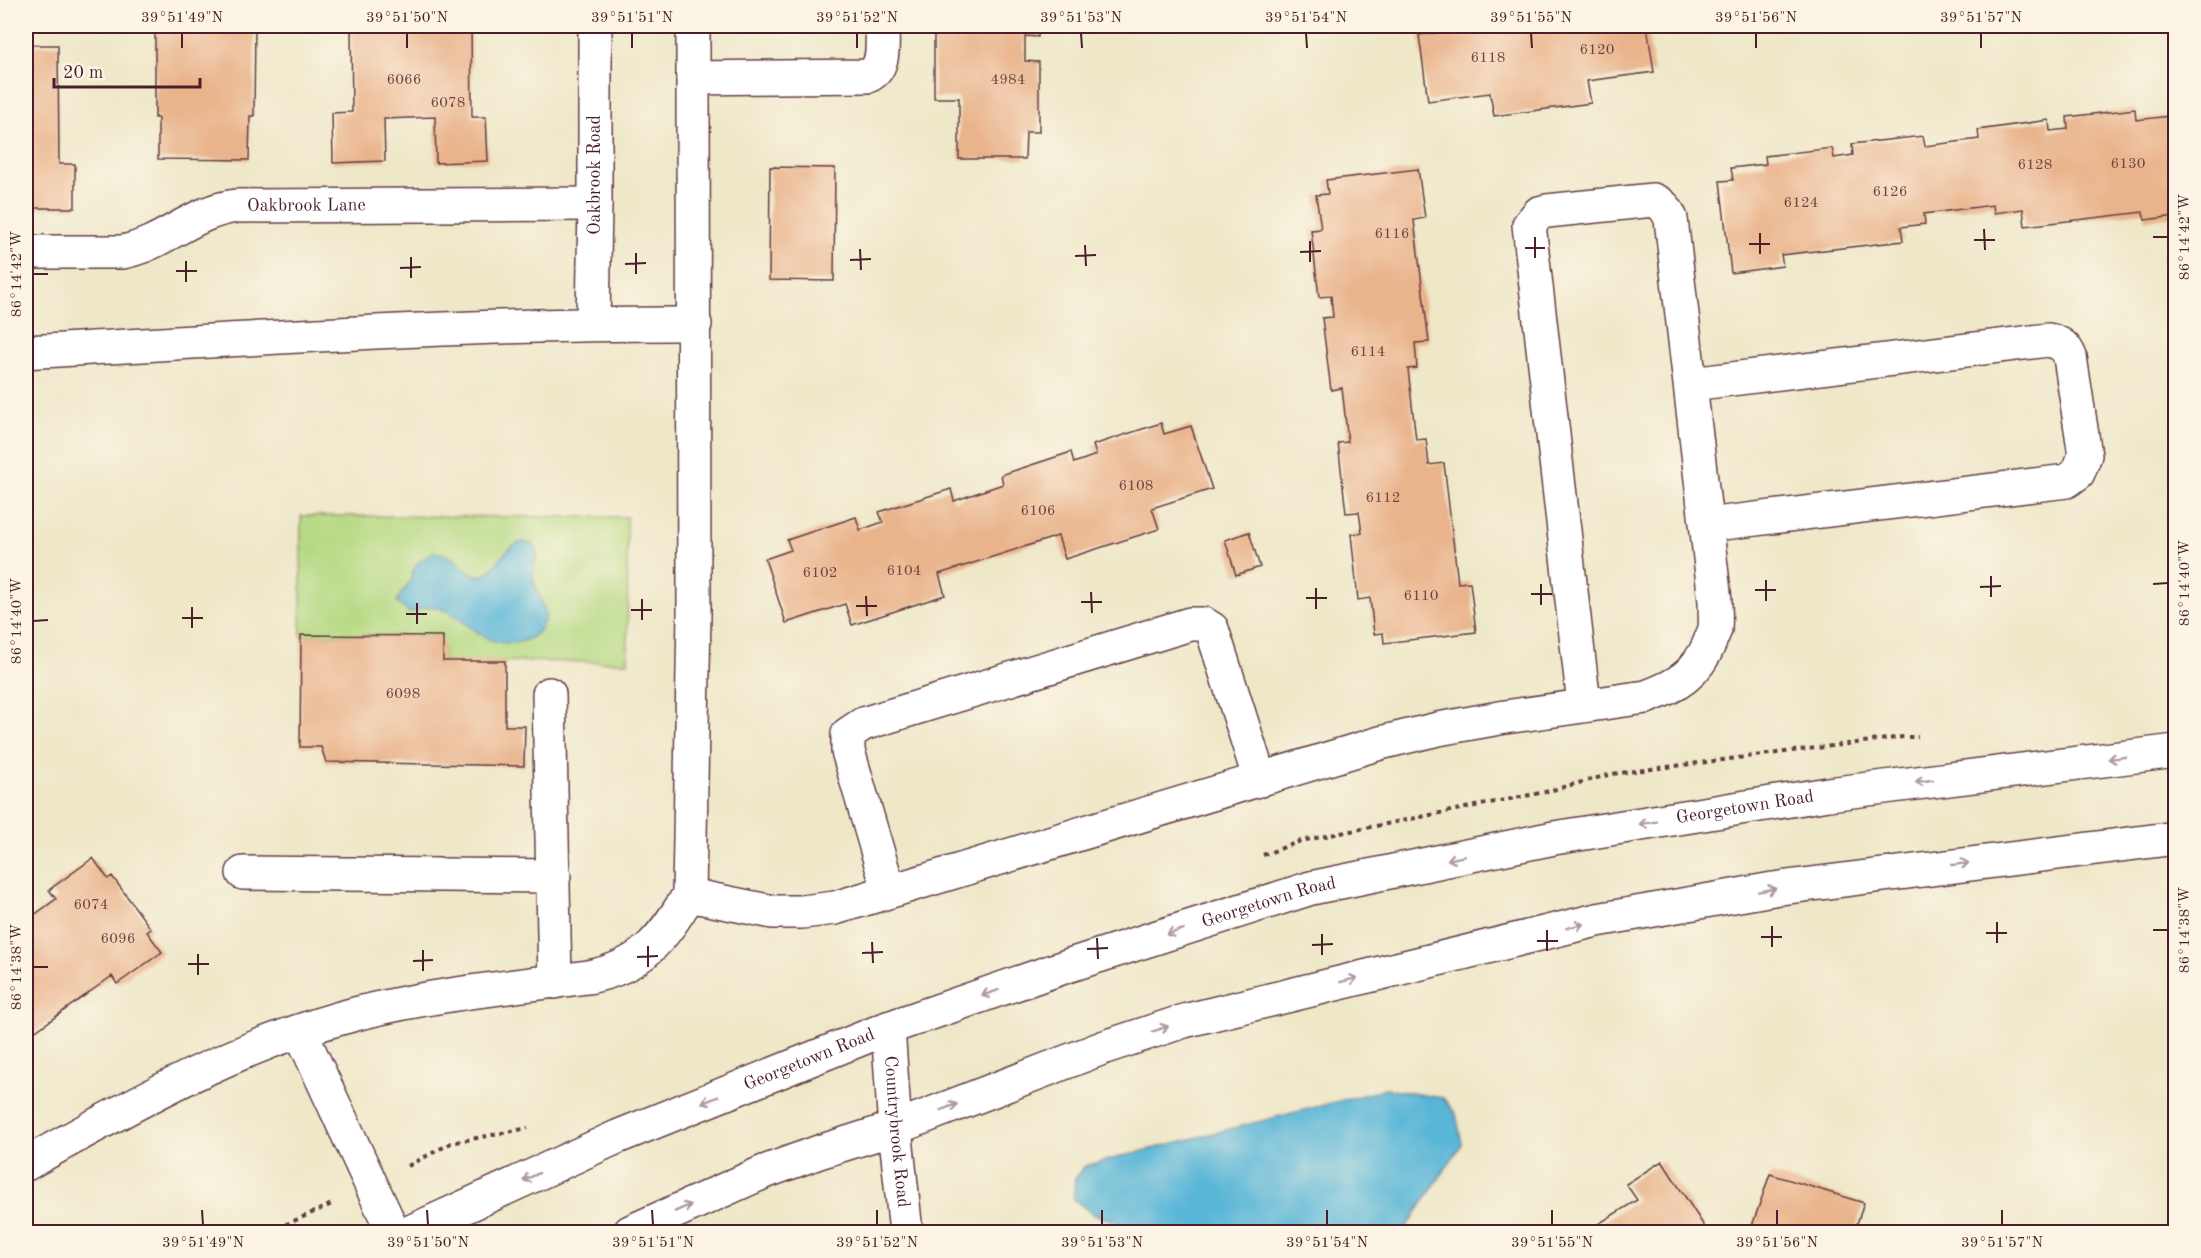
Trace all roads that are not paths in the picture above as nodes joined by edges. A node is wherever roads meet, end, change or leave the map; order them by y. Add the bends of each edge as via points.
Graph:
1 (595, 26) edge
2 (693, 26) edge
3 (882, 26) edge
4 (693, 78) junction
5 (595, 204) junction
6 (26, 252) edge
7 (592, 323) junction
8 (694, 324) junction
9 (26, 352) edge
10 (1690, 384) junction
11 (1707, 525) junction
12 (549, 694) dead end
13 (1584, 705) junction
14 (2175, 751) edge
15 (1260, 780) junction
16 (2175, 838) edge
17 (243, 873) dead end
18 (554, 876) junction
19 (889, 891) junction
20 (689, 895) junction
21 (555, 982) junction
22 (888, 1028) junction
23 (300, 1031) junction
24 (895, 1128) junction
25 (26, 1164) edge
26 (393, 1233) edge
27 (410, 1233) edge
28 (630, 1233) edge
29 (906, 1233) edge

1 - 5 street, Oakbrook Road
2 - 4 street
3 - 4 street via 882,58 875,73 867,76
4 - 8 street
5 - 6 street, Oakbrook Lane via 237,206 198,216 136,250
5 - 7 street, Oakbrook Road
7 - 8 street
7 - 9 street
8 - 20 street
10 - 11 street
10 - 11 street via 2055,341 2066,348 2070,357 2085,455 2078,473 2067,480
10 - 13 street via 1667,209 1660,202 1645,200 1539,213 1529,225 1529,236
11 - 13 street via 1715,631 1701,661 1683,681 1664,691 1639,699
12 - 18 street
13 - 15 street via 1438,729
14 -> 22 street, Georgetown Road via 1828,794 1554,838 1311,888
15 - 19 street
15 - 19 street via 1212,629 1204,624 1190,624 863,724 848,734 848,751
24 -> 16 street via 1105,1047 1184,1021 1597,920 1773,889
17 - 18 street
18 - 21 street
19 - 20 street via 835,908 787,913
20 - 21 street via 650,950 609,973
21 - 23 street via 417,1000
22 - 24 street, Countrybrook Road
22 -> 27 street, Georgetown Road via 617,1137
23 - 25 street via 194,1073
23 - 26 street
28 -> 24 street via 764,1172
24 - 29 street, Countrybrook Road

